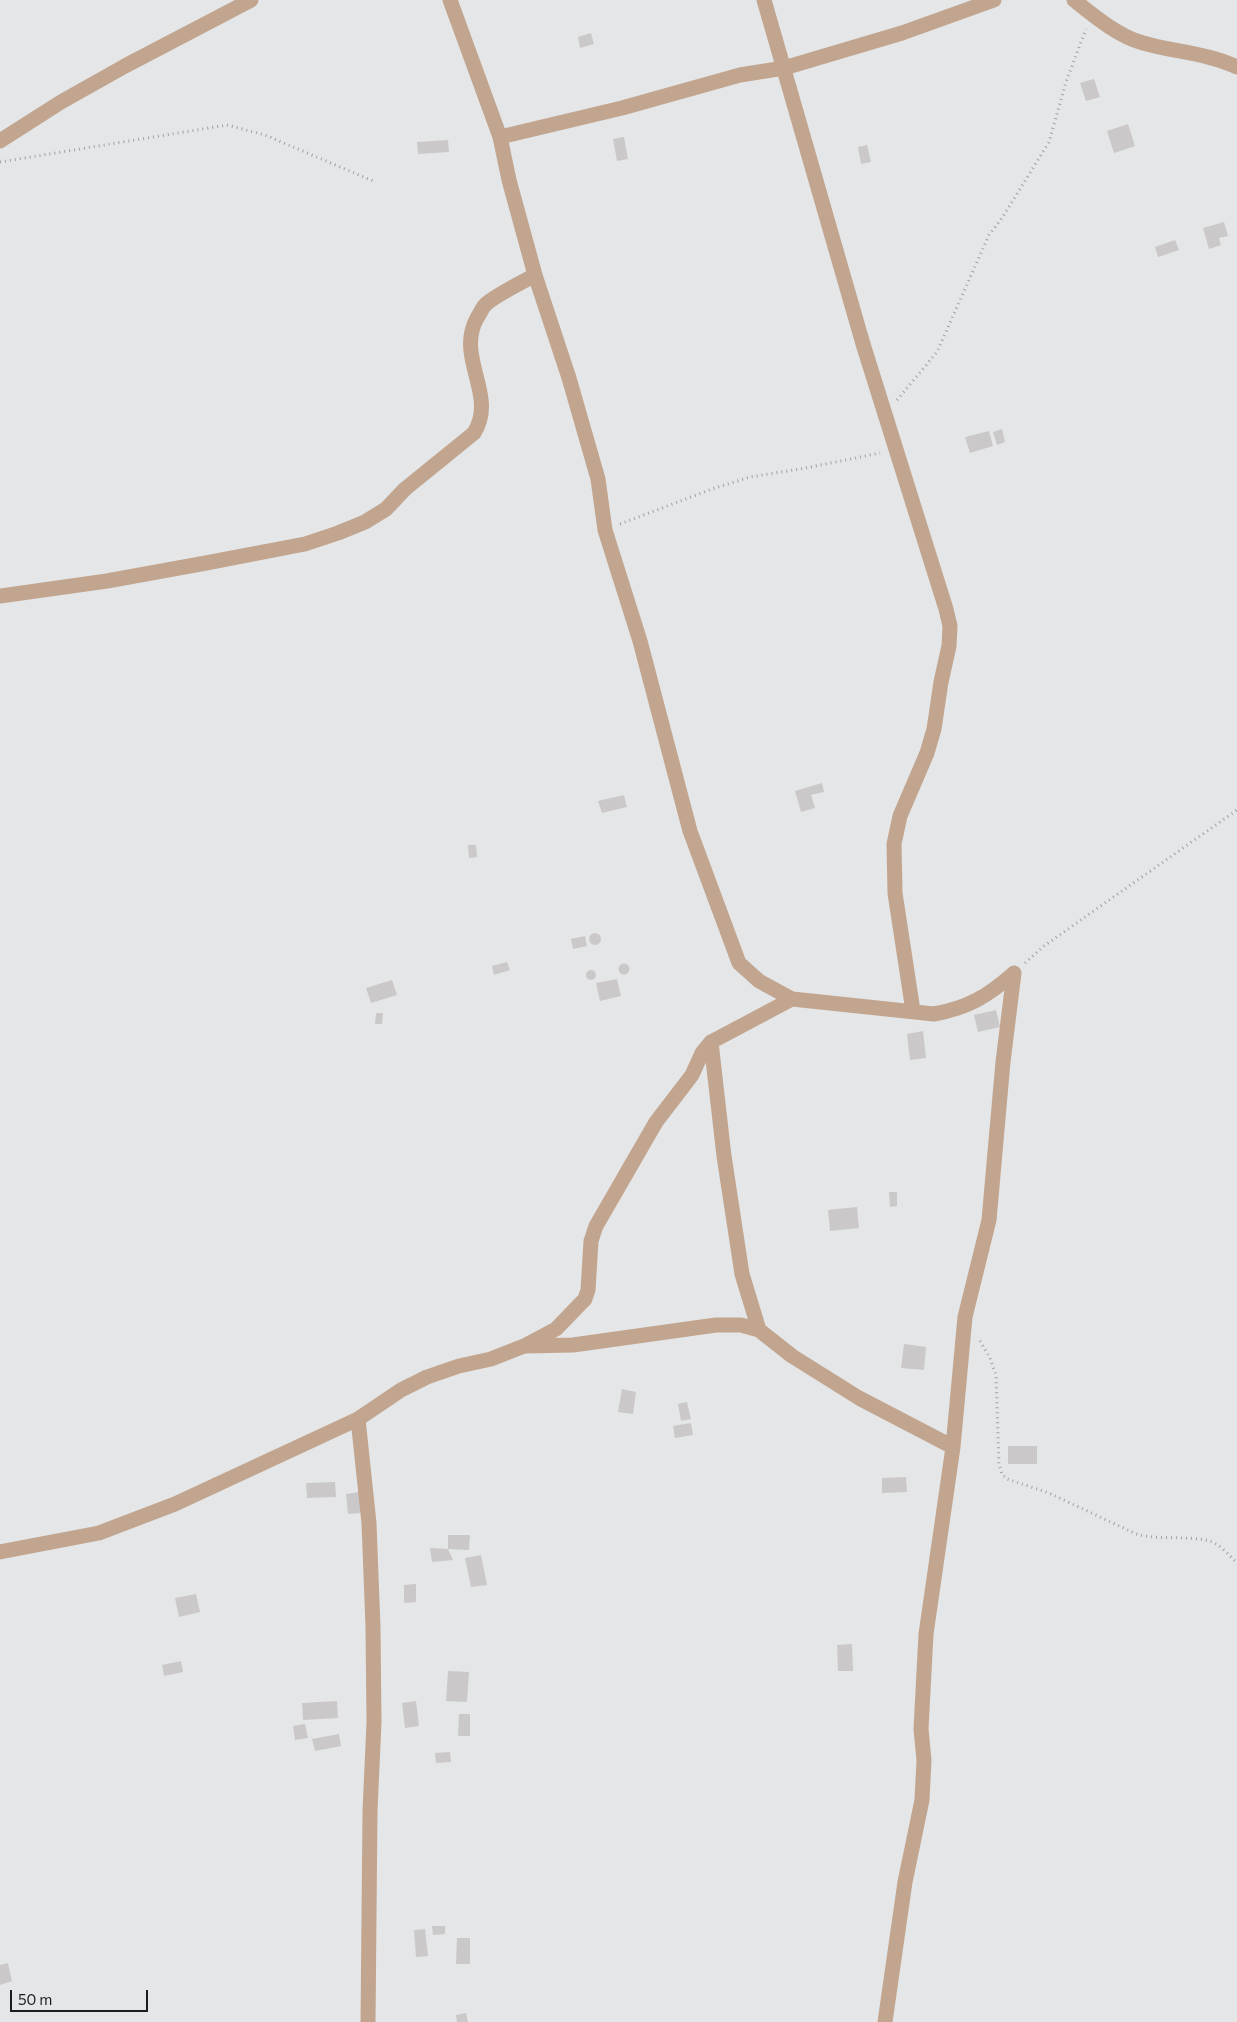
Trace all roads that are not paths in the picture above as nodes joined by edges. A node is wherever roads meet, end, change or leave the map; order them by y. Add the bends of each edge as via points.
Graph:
1 (251, 0) edge
2 (450, 0) edge
3 (764, 0) edge
4 (994, 0) edge
5 (1074, 0) edge
6 (1237, 67) edge
7 (784, 68) junction
8 (500, 137) junction
9 (0, 142) edge
10 (535, 275) junction
11 (0, 596) edge
12 (792, 999) junction
13 (913, 1011) junction
14 (711, 1042) junction
15 (759, 1330) junction
16 (524, 1346) junction
17 (358, 1419) junction
18 (953, 1447) junction
19 (0, 1552) edge
20 (368, 2022) edge
21 (885, 2022) edge

1 - 9 street via 77,93
2 - 8 street
3 - 7 street
4 - 7 street via 902,33
5 - 6 street via 1142,43 1201,55
7 - 8 street via 740,75
7 - 13 street via 895,450 950,626 934,729 900,816 894,844 895,893
8 - 10 street
10 - 11 street via 485,305 474,324 470,353 482,410 474,433 405,489 386,509 365,522 305,544 107,581
10 - 12 street via 598,479 605,530 640,641 690,831 736,957 743,968 759,981
12 - 13 street
12 - 14 street
13 - 18 street via 934,1014 954,1010 981,999 1014,974 989,1220 965,1317
14 - 15 street via 742,1274
14 - 16 street via 692,1075 656,1122 596,1226 591,1241 585,1300 556,1329
15 - 16 street via 742,1325 716,1325 582,1344
15 - 18 street via 792,1356 859,1398
16 - 17 street via 427,1377
17 - 19 street via 175,1504 99,1533
17 - 20 street via 369,1523 373,1627
18 - 21 street via 926,1634 921,1729 924,1760 922,1800 905,1882

